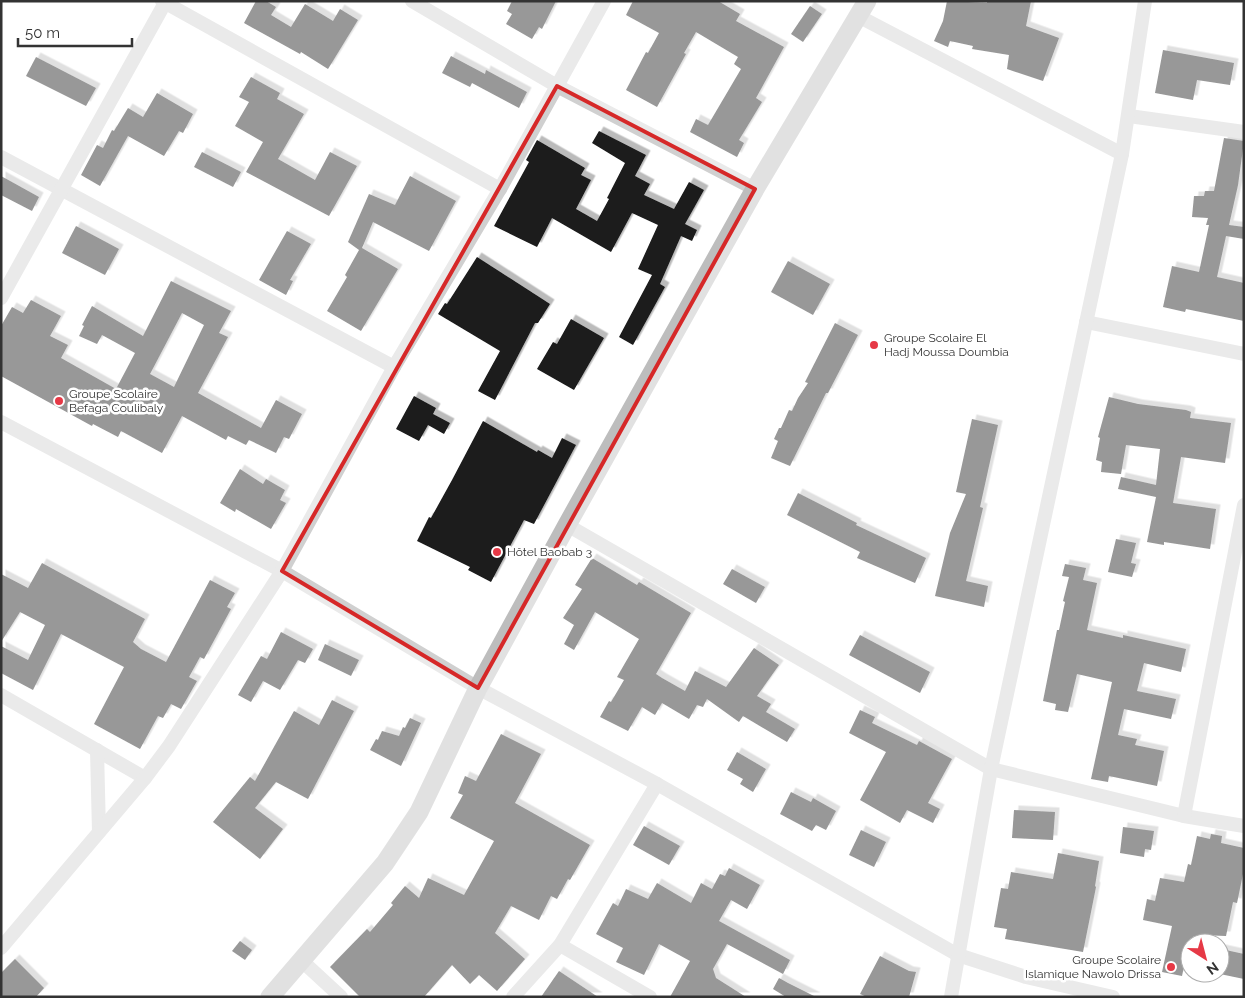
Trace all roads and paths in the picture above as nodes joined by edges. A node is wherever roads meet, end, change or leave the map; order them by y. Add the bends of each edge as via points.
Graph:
1 (412, 1) edge
2 (604, 1) edge
3 (1145, 1) edge
4 (164, 2) edge
5 (862, 9) edge
6 (557, 86) junction
7 (1129, 116) junction
8 (1244, 132) edge
9 (1122, 154) junction
10 (1, 157) edge
11 (60, 189) junction
12 (500, 189) junction
13 (755, 189) junction
14 (1, 298) edge
15 (1086, 322) junction
16 (1244, 354) edge
17 (394, 367) junction
18 (1, 422) edge
19 (1244, 505) edge
20 (567, 525) junction
21 (282, 571) junction
22 (478, 688) junction
23 (1, 695) edge
24 (96, 750) junction
25 (991, 769) junction
26 (145, 778) junction
27 (657, 784) junction
28 (1184, 816) junction
29 (1244, 826) edge
30 (99, 832) junction
31 (560, 945) junction
32 (1, 948) edge
33 (958, 955) junction
34 (301, 960) junction
35 (270, 997) edge
36 (341, 997) edge
37 (513, 997) edge
38 (650, 997) edge
39 (951, 997) edge
40 (1113, 997) edge

1 - 6 street
2 - 6 street
3 - 7 street
4 - 11 street
4 - 12 street
5 - 9 street
5 - 13 street
6 - 12 street
6 - 13 street
7 - 8 street
7 - 9 street
9 - 15 street
10 - 11 street
11 - 14 street
11 - 17 street
12 - 17 street
13 - 20 street
15 - 16 street
15 - 25 street
17 - 21 street
18 - 21 street
19 - 28 street
20 - 22 street
20 - 25 street
21 - 22 street
21 - 26 street
22 - 27 street
22 - 34 street via 419,812 385,863
23 - 24 street
24 - 26 street
24 - 30 street
25 - 28 street
25 - 33 street
26 - 30 street
27 - 31 street
27 - 33 street
28 - 29 street
30 - 32 street
31 - 37 street
31 - 38 street
33 - 39 street
33 - 40 street via 1026,977
34 - 35 street
34 - 36 street

